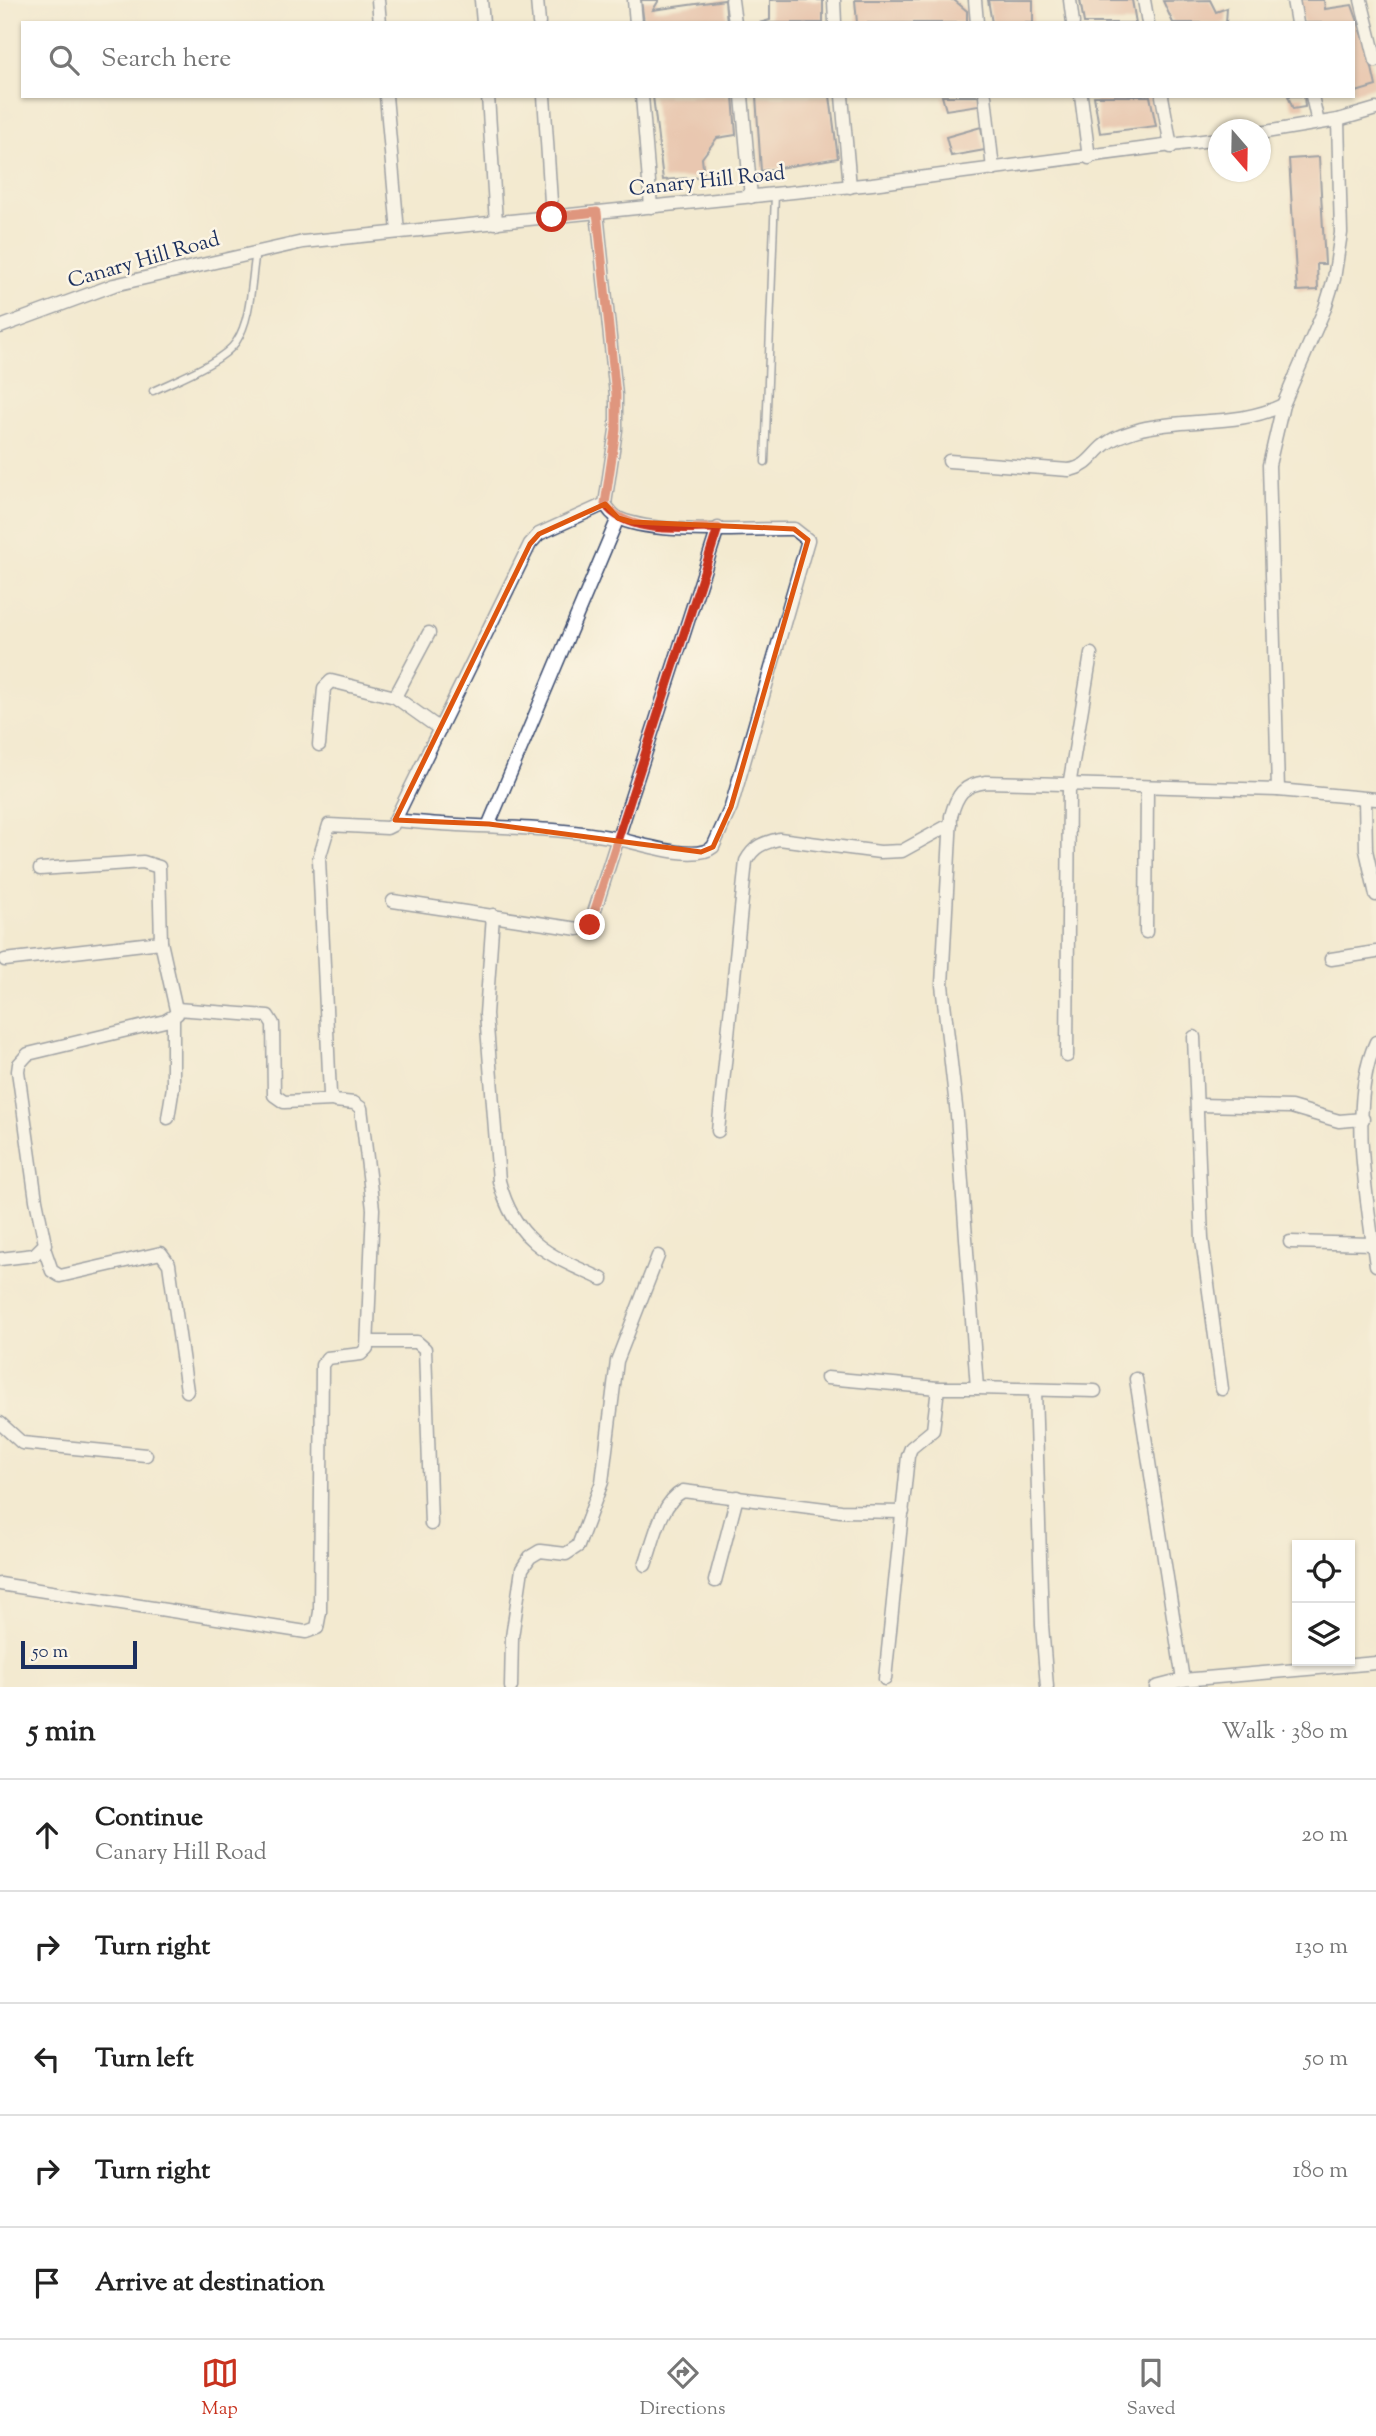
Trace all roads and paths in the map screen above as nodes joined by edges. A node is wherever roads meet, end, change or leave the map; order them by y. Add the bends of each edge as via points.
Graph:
1 (378, 0) edge
2 (481, 0) edge
3 (537, 0) edge
4 (634, 0) edge
5 (732, 0) edge
6 (834, 0) edge
7 (975, 0) edge
8 (1070, 0) edge
9 (1144, 0) edge
10 (1293, 0) edge
11 (1361, 0) edge
12 (380, 21) edge
13 (483, 21) edge
14 (539, 21) edge
15 (636, 21) edge
16 (735, 21) edge
17 (835, 21) edge
18 (977, 21) edge
19 (1073, 21) edge
20 (1148, 21) edge
21 (1297, 21) edge
22 (1376, 61) edge
23 (386, 98) edge
24 (488, 98) edge
25 (544, 98) edge
26 (642, 98) edge
27 (742, 98) edge
28 (842, 98) edge
29 (985, 98) edge
30 (1081, 98) edge
31 (1162, 98) edge
32 (1312, 98) edge
33 (1376, 109) edge
34 (1338, 120) junction
35 (1318, 123) junction
36 (1271, 130) edge
37 (1208, 141) edge
38 (1171, 147) junction
39 (1088, 158) junction
40 (993, 169) junction
41 (850, 187) junction
42 (775, 194) junction
43 (751, 197) junction
44 (651, 207) junction
45 (597, 212) junction
46 (552, 217) junction
47 (496, 222) junction
48 (398, 232) junction
49 (257, 250) junction
50 (0, 327) edge
51 (153, 391) dead end
52 (1283, 405) junction
53 (949, 461) dead end
54 (765, 462) dead end
55 (605, 504) junction
56 (618, 518) junction
57 (718, 528) junction
58 (429, 633) dead end
59 (1091, 654) dead end
60 (395, 697) junction
61 (440, 729) junction
62 (319, 745) dead end
63 (1069, 786) junction
64 (1147, 787) junction
65 (1278, 790) junction
66 (1371, 799) edge
67 (395, 820) junction
68 (489, 824) junction
69 (951, 824) junction
70 (616, 839) junction
71 (40, 869) dead end
72 (1376, 895) edge
73 (393, 901) dead end
74 (493, 915) junction
75 (1146, 932) dead end
76 (161, 942) junction
77 (1376, 952) edge
78 (1331, 959) dead end
79 (5, 960) dead end
80 (175, 1014) junction
81 (1194, 1037) dead end
82 (1376, 1042) edge
83 (1067, 1056) dead end
84 (333, 1100) junction
85 (1198, 1105) junction
86 (168, 1118) dead end
87 (1363, 1119) junction
88 (718, 1131) dead end
89 (1290, 1242) dead end
90 (1373, 1244) junction
91 (44, 1248) junction
92 (658, 1256) dead end
93 (0, 1259) edge
94 (1376, 1265) edge
95 (602, 1279) dead end
96 (368, 1342) junction
97 (827, 1378) dead end
98 (1136, 1379) dead end
99 (938, 1388) junction
100 (977, 1388) junction
101 (1222, 1389) dead end
102 (1035, 1390) junction
103 (187, 1391) dead end
104 (1094, 1391) dead end
105 (0, 1423) edge
106 (146, 1455) dead end
107 (737, 1497) junction
108 (903, 1512) junction
109 (430, 1524) dead end
110 (645, 1565) dead end
111 (715, 1581) dead end
112 (0, 1584) edge
113 (1376, 1663) edge
114 (885, 1679) dead end
115 (1183, 1680) junction
116 (511, 1687) edge
117 (1047, 1687) edge
118 (1156, 1687) edge

1 - 12 street
2 - 13 street
3 - 14 street
4 - 15 street
5 - 16 street
6 - 17 street
7 - 18 street
8 - 19 street
9 - 20 street
10 - 21 street
11 - 22 street
23 - 48 street
24 - 47 street
25 - 46 street
26 - 44 street
27 - 43 street
28 - 41 street
29 - 40 street
30 - 39 street
31 - 38 street
32 - 35 street
33 - 34 street
34 - 35 street
34 - 52 street via 1340,233 1334,279
35 - 36 street
37 - 38 street, Canary Hill Road
38 - 39 street, Canary Hill Road
39 - 40 street, Canary Hill Road
40 - 41 street, Canary Hill Road
41 - 42 street, Canary Hill Road
42 - 43 street, Canary Hill Road
42 - 54 lane
43 - 44 street, Canary Hill Road
44 - 45 street, Canary Hill Road
45 - 46 street, Canary Hill Road
45 - 55 street via 616,395 616,430
46 - 47 street, Canary Hill Road
47 - 48 street, Canary Hill Road
48 - 49 street, Canary Hill Road
49 - 50 street, Canary Hill Road via 114,285
49 - 51 lane via 243,329 236,343 223,355
52 - 53 street via 1262,415 1177,421 1139,430 1112,440 1080,468
52 - 65 street via 1269,465
55 - 56 street
55 - 61 street via 539,534 530,544
56 - 57 street via 669,527
56 - 68 street
57 - 70 street
57 - 70 street via 794,529 805,535 808,546 731,807 715,843 705,851 659,849
58 - 60 street
59 - 63 street
60 - 61 street
60 - 62 street via 327,682
61 - 67 street
63 - 64 street
63 - 69 street via 974,784 959,793
63 - 83 street
64 - 65 street
64 - 75 street
65 - 66 street
66 - 72 street via 1366,850
67 - 68 street
67 - 84 street via 387,828 332,824 321,845
68 - 70 street
69 - 88 street via 902,851 779,839 752,850 746,861
69 - 100 street via 942,985 957,1115
70 - 74 street via 587,927
71 - 76 street via 153,863 162,871
73 - 74 street
74 - 95 street via 486,1014 499,1181 505,1204 535,1245
76 - 79 street
76 - 80 street
77 - 78 street
80 - 84 street via 268,1016 273,1024 274,1095 284,1102
80 - 86 street
80 - 91 street via 29,1054 19,1064
81 - 85 street
82 - 87 street via 1368,1063
84 - 96 street via 354,1103 362,1111 373,1209
85 - 87 street via 1290,1107 1339,1121
85 - 101 street via 1202,1239
87 - 90 street
89 - 90 street
90 - 94 street
91 - 93 street via 34,1255
91 - 103 street via 52,1271 60,1276 161,1253 169,1264
92 - 116 street via 617,1361 602,1482 578,1546 566,1554 540,1551 522,1569 511,1649
96 - 109 street via 417,1342 425,1349
96 - 112 street via 364,1352 327,1358 322,1365 320,1612 313,1631
97 - 99 street
98 - 115 street
99 - 100 street
99 - 108 street via 933,1430 911,1448 908,1457
100 - 102 street
102 - 104 street
102 - 117 street
105 - 106 street via 22,1443
107 - 108 street via 841,1510
107 - 110 street via 694,1490 672,1497
107 - 111 street
108 - 114 street
113 - 115 street
115 - 118 street

